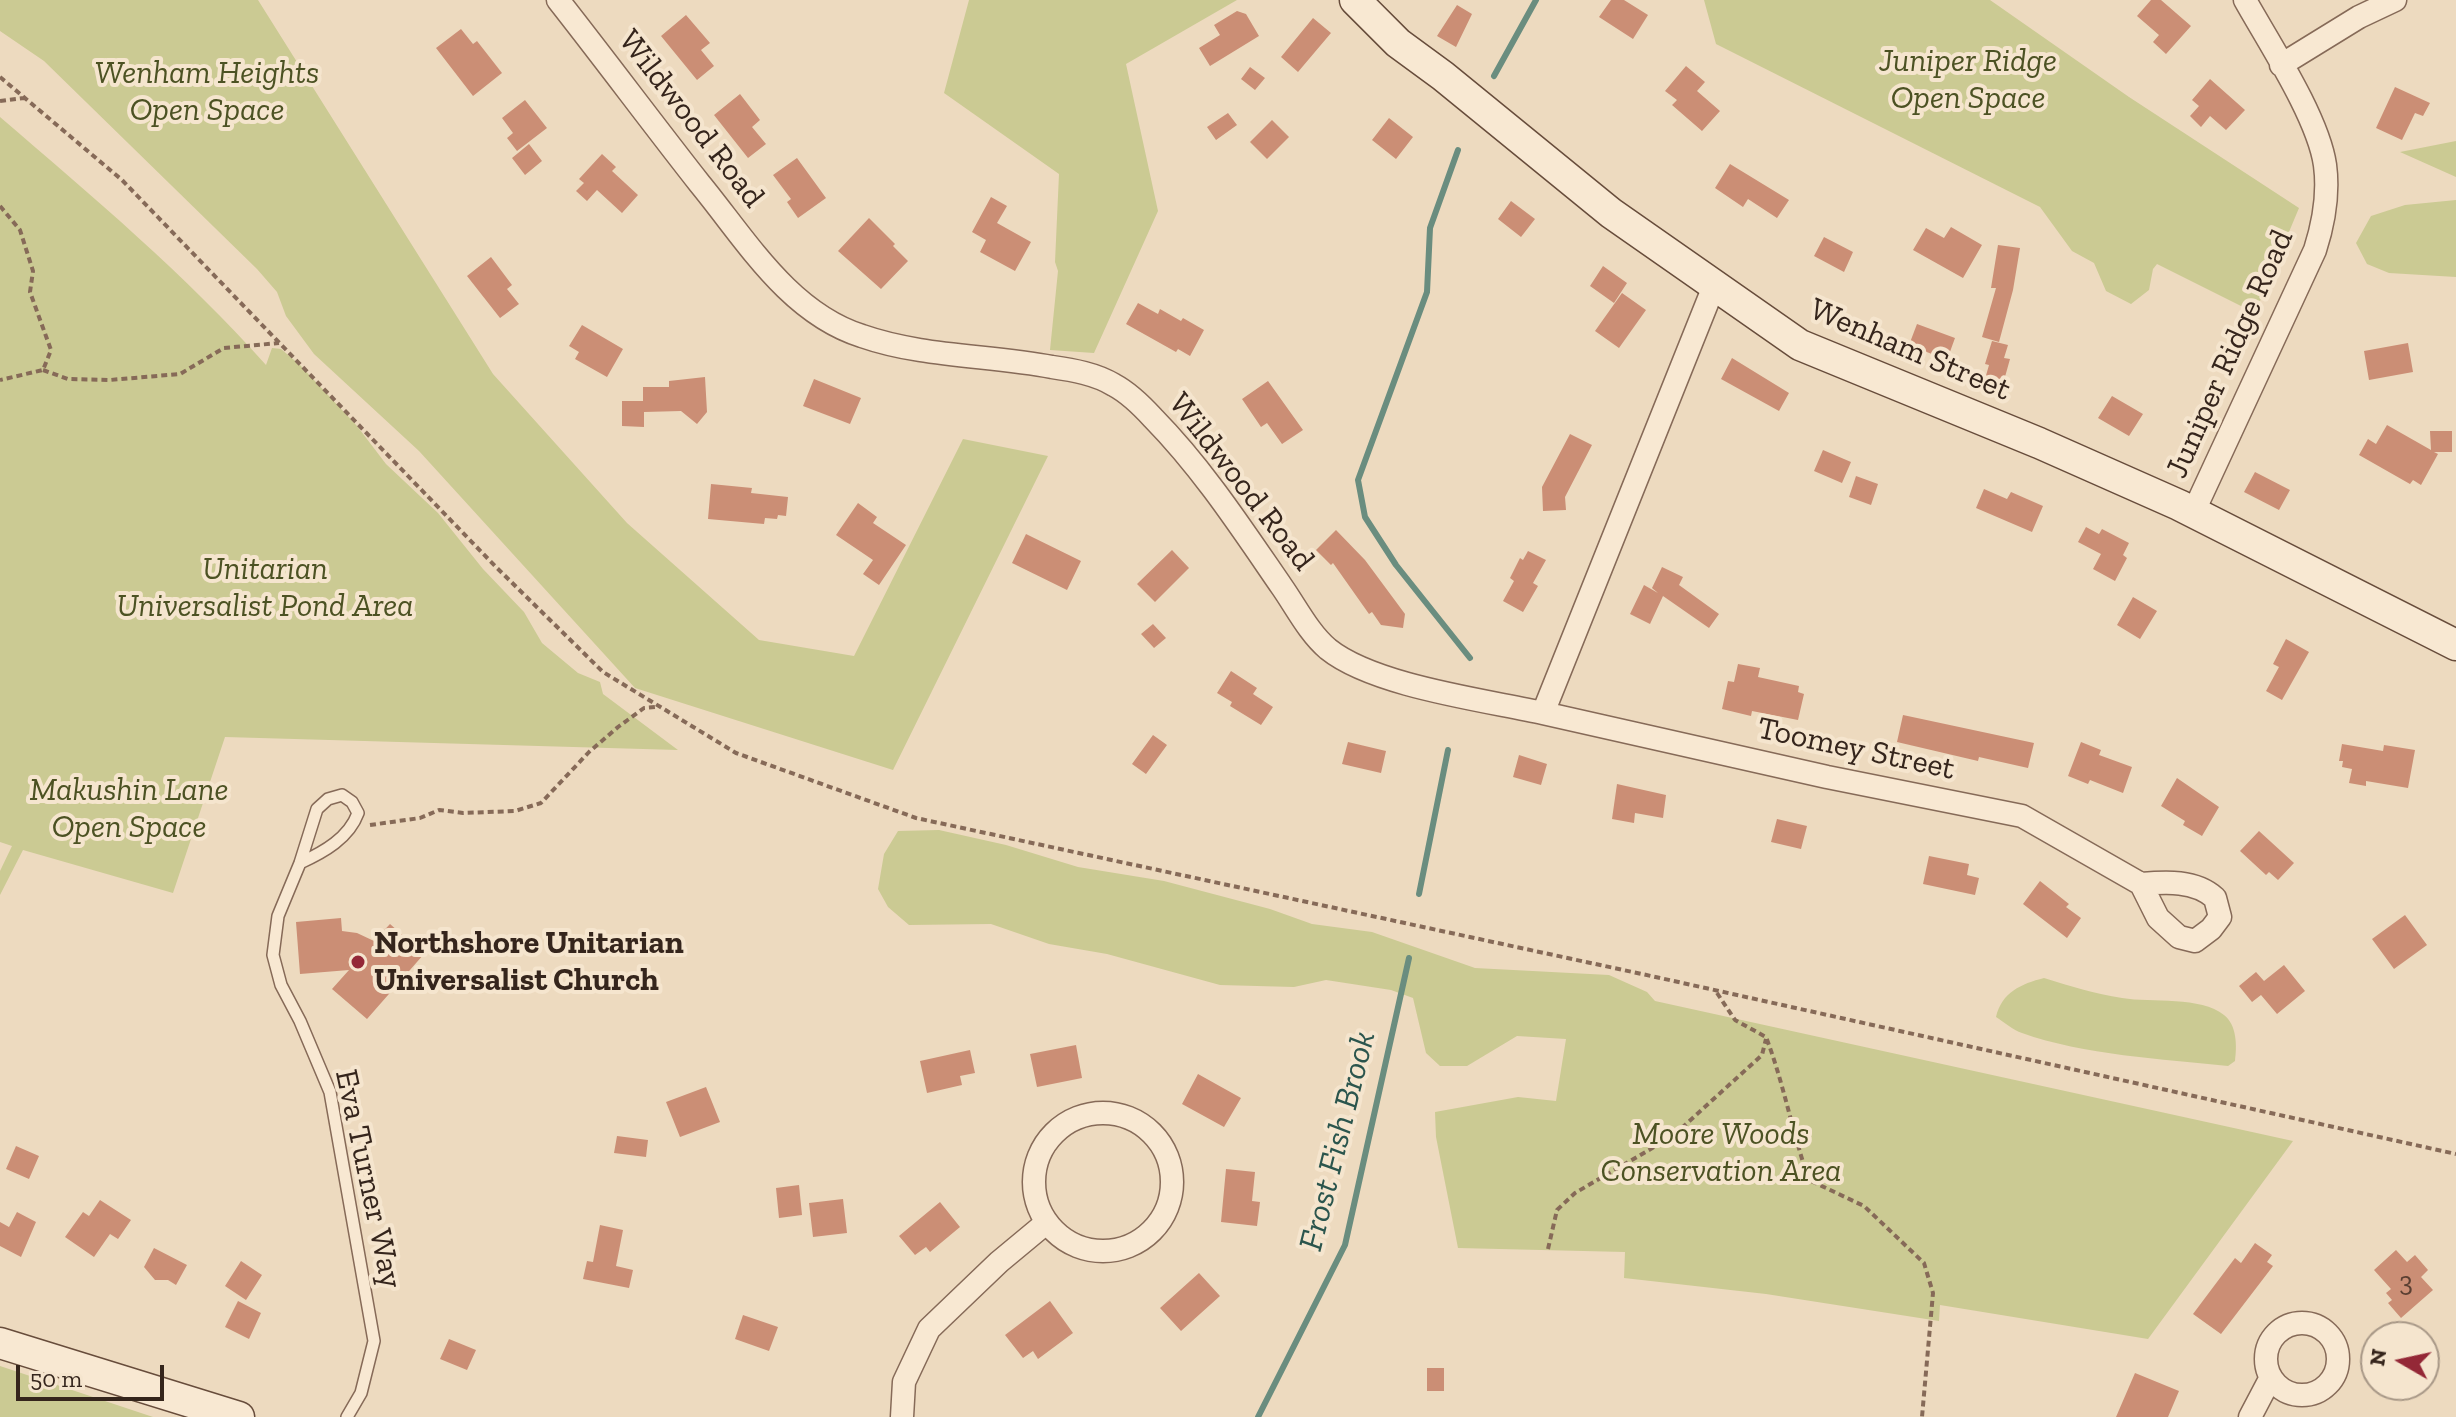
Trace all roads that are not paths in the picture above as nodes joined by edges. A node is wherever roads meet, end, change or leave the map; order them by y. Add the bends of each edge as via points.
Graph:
1 (558, 0) edge
2 (1355, 0) edge
3 (2245, 0) edge
4 (2395, 0) edge
5 (2281, 65) junction
6 (1714, 286) junction
7 (2193, 513) junction
8 (2456, 645) edge
9 (1543, 713) junction
10 (300, 863) junction
11 (2141, 884) dead end
12 (1046, 1223) junction
13 (0, 1343) edge
14 (2270, 1379) dead end
15 (239, 1417) edge
16 (347, 1417) edge
17 (902, 1417) edge
18 (2250, 1417) edge

1 - 9 street, Wildwood Road via 761,260 824,320 891,345 1019,360 1114,385 1171,436 1328,649 1398,682
2 - 6 main road, Wenham Street via 1398,43 1611,213
3 - 5 street, Juniper Ridge Road
4 - 5 street
5 - 7 street, Juniper Ridge Road via 2325,163 2324,223
6 - 7 main road, Wenham Street via 1800,345
6 - 9 street
7 - 8 main road, Wenham Street
9 - 11 street, Toomey Street via 2022,816
10 - 10 lane, Eva Turner Way via 317,809 342,795 352,802 358,813 353,827
10 - 16 lane, Eva Turner Way via 278,916 273,955 281,985 330,1092 374,1341 361,1393
12 - 12 street via 1069,1243 1097,1252 1117,1250 1152,1232 1171,1197 1168,1157 1157,1137 1138,1121 1116,1113 1070,1120 1038,1155 1033,1178
12 - 17 street via 929,1329 904,1382
13 - 15 main road
14 - 18 street

